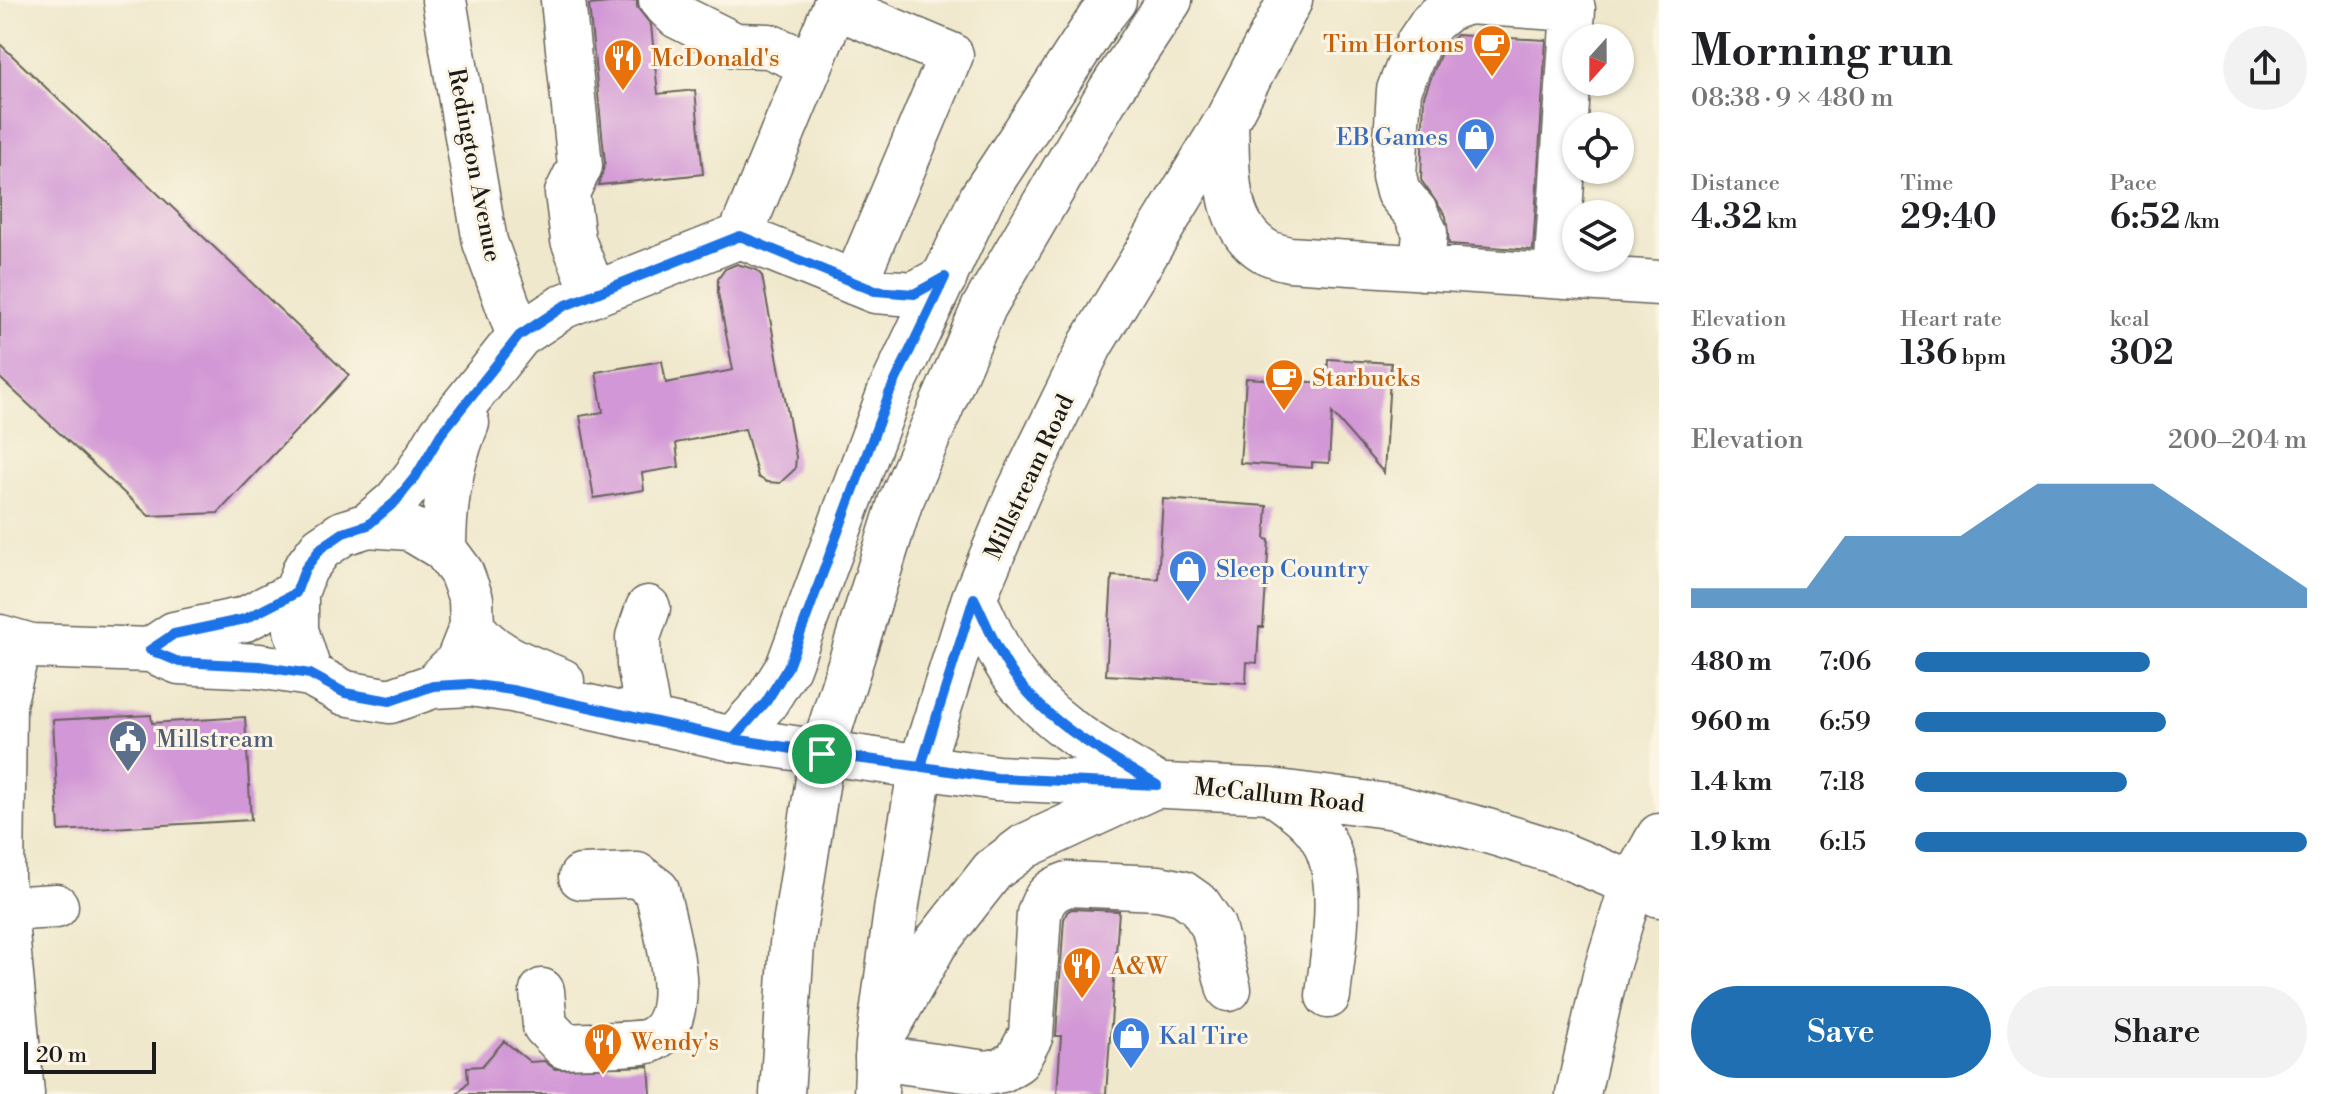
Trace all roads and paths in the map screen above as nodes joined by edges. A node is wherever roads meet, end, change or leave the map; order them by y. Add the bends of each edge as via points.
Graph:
1 (444, 0) edge
2 (563, 0) edge
3 (661, 0) edge
4 (700, 0) edge
5 (1114, 0) edge
6 (1170, 0) edge
7 (1290, 0) edge
8 (836, 3) edge
9 (769, 46) junction
10 (811, 64) junction
11 (1226, 122) junction
12 (740, 236) junction
13 (1422, 268) junction
14 (1556, 276) junction
15 (945, 277) junction
16 (855, 283) junction
17 (1659, 283) edge
18 (594, 294) junction
19 (506, 351) junction
20 (368, 525) junction
21 (444, 549) junction
22 (296, 593) junction
23 (974, 598) junction
24 (648, 608) dead end
25 (472, 626) junction
26 (9, 640) edge
27 (150, 650) junction
28 (310, 674) junction
29 (433, 686) junction
30 (649, 719) junction
31 (733, 739) junction
32 (822, 754) junction
33 (921, 766) junction
34 (1157, 785) junction
35 (1271, 791) junction
36 (1659, 836) edge
37 (581, 877) dead end
38 (2, 888) edge
39 (1646, 888) edge
40 (56, 906) dead end
41 (1229, 989) dead end
42 (542, 991) dead end
43 (1328, 996) dead end
44 (877, 1065) edge
45 (22, 1094) edge
46 (782, 1094) edge
47 (1578, 1094) edge

1 - 19 main road, Redington Avenue
2 - 18 main road via 580,166 567,193 573,240
3 - 9 main road via 677,16 735,45
4 - 9 main road via 746,22
5 - 15 main road via 982,197
6 - 32 main road via 1110,91 984,307 900,503
7 - 11 main road, Millstream Road
8 - 10 main road
8 - 16 main road via 951,55
9 - 10 main road
10 - 12 main road
11 - 13 main road via 1230,200 1244,233 1265,251 1289,259
11 - 23 main road, Millstream Road via 1091,344
12 - 16 main road via 809,278
12 - 18 main road via 670,276
13 - 14 main road
13 - 14 main road via 1425,232 1398,192 1394,176 1399,90 1432,22 1468,2 1573,9
14 - 17 main road
15 - 16 main road via 914,294 875,291
15 - 31 main road via 889,394 788,667
18 - 19 main road via 564,306
19 - 20 main road via 402,493
19 - 21 main road via 452,461
20 - 21 main road via 409,528
20 - 22 main road via 321,548
21 - 25 main road via 461,572 471,599
22 - 27 main road via 245,619 174,634
22 - 28 main road via 296,630
23 - 33 main road, Millstream Road
23 - 34 main road via 1009,669 1036,703 1072,733
24 - 30 main road via 638,637
25 - 29 main road via 458,661
25 - 30 main road, McCallum Road via 483,642 507,658
26 - 27 main road
26 - 38 main road
27 - 28 main road via 179,662
28 - 29 main road via 345,693 390,701
29 - 30 main road, McCallum Road via 512,690
30 - 31 main road, McCallum Road
31 - 32 main road, McCallum Road
32 - 33 main road, McCallum Road
32 - 46 main road via 792,944
33 - 34 main road, McCallum Road via 997,778
33 - 44 main road, Millstream Road
34 - 35 main road, McCallum Road
34 - 44 main road via 1025,846 993,870 935,944
35 - 39 main road, McCallum Road via 1395,807 1484,830
35 - 43 main road via 1312,824 1330,857 1337,906
36 - 39 main road
37 - 42 main road via 637,875 657,890 676,991 671,1022 651,1040 564,1046 545,1026
38 - 40 main road
38 - 45 main road
39 - 47 main road via 1607,967
41 - 44 main road via 1213,926 1199,905 1182,893 1068,884 1043,898 1031,1035 1017,1061 987,1073

